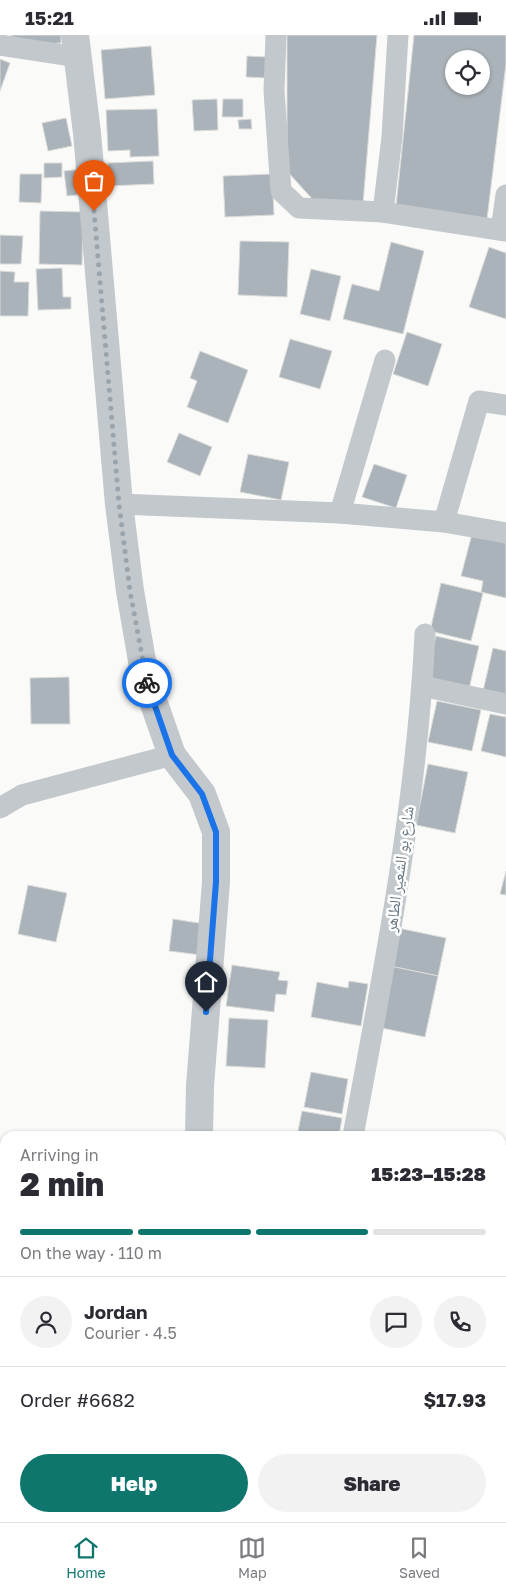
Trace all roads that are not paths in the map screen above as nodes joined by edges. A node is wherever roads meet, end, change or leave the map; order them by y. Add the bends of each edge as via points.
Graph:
1 (276, 35) edge
2 (398, 35) edge
3 (0, 45) edge
4 (76, 46) edge
5 (506, 195) edge
6 (383, 212) junction
7 (504, 230) edge
8 (385, 360) dead end
9 (506, 405) edge
10 (119, 504) junction
11 (340, 513) junction
12 (444, 522) junction
13 (506, 533) edge
14 (425, 634) dead end
15 (422, 685) junction
16 (506, 704) edge
17 (172, 755) junction
18 (22, 795) junction
19 (0, 797) edge
20 (0, 808) edge
21 (199, 1131) edge
22 (354, 1131) edge

1 - 6 street via 274,91 281,191 299,208
2 - 6 street via 392,137
3 - 4 street
4 - 10 street via 88,133
5 - 7 street
6 - 7 street
8 - 11 street
9 - 12 street via 479,401
10 - 11 street
10 - 17 street via 145,678
11 - 12 street
12 - 13 street
14 - 15 street, شارع بو الشعير الطاهر
15 - 16 street
15 - 22 street, شارع بو الشعير الطاهر via 394,913
17 - 18 street
17 - 21 street via 202,794 216,832 216,882
18 - 19 street
18 - 20 street

